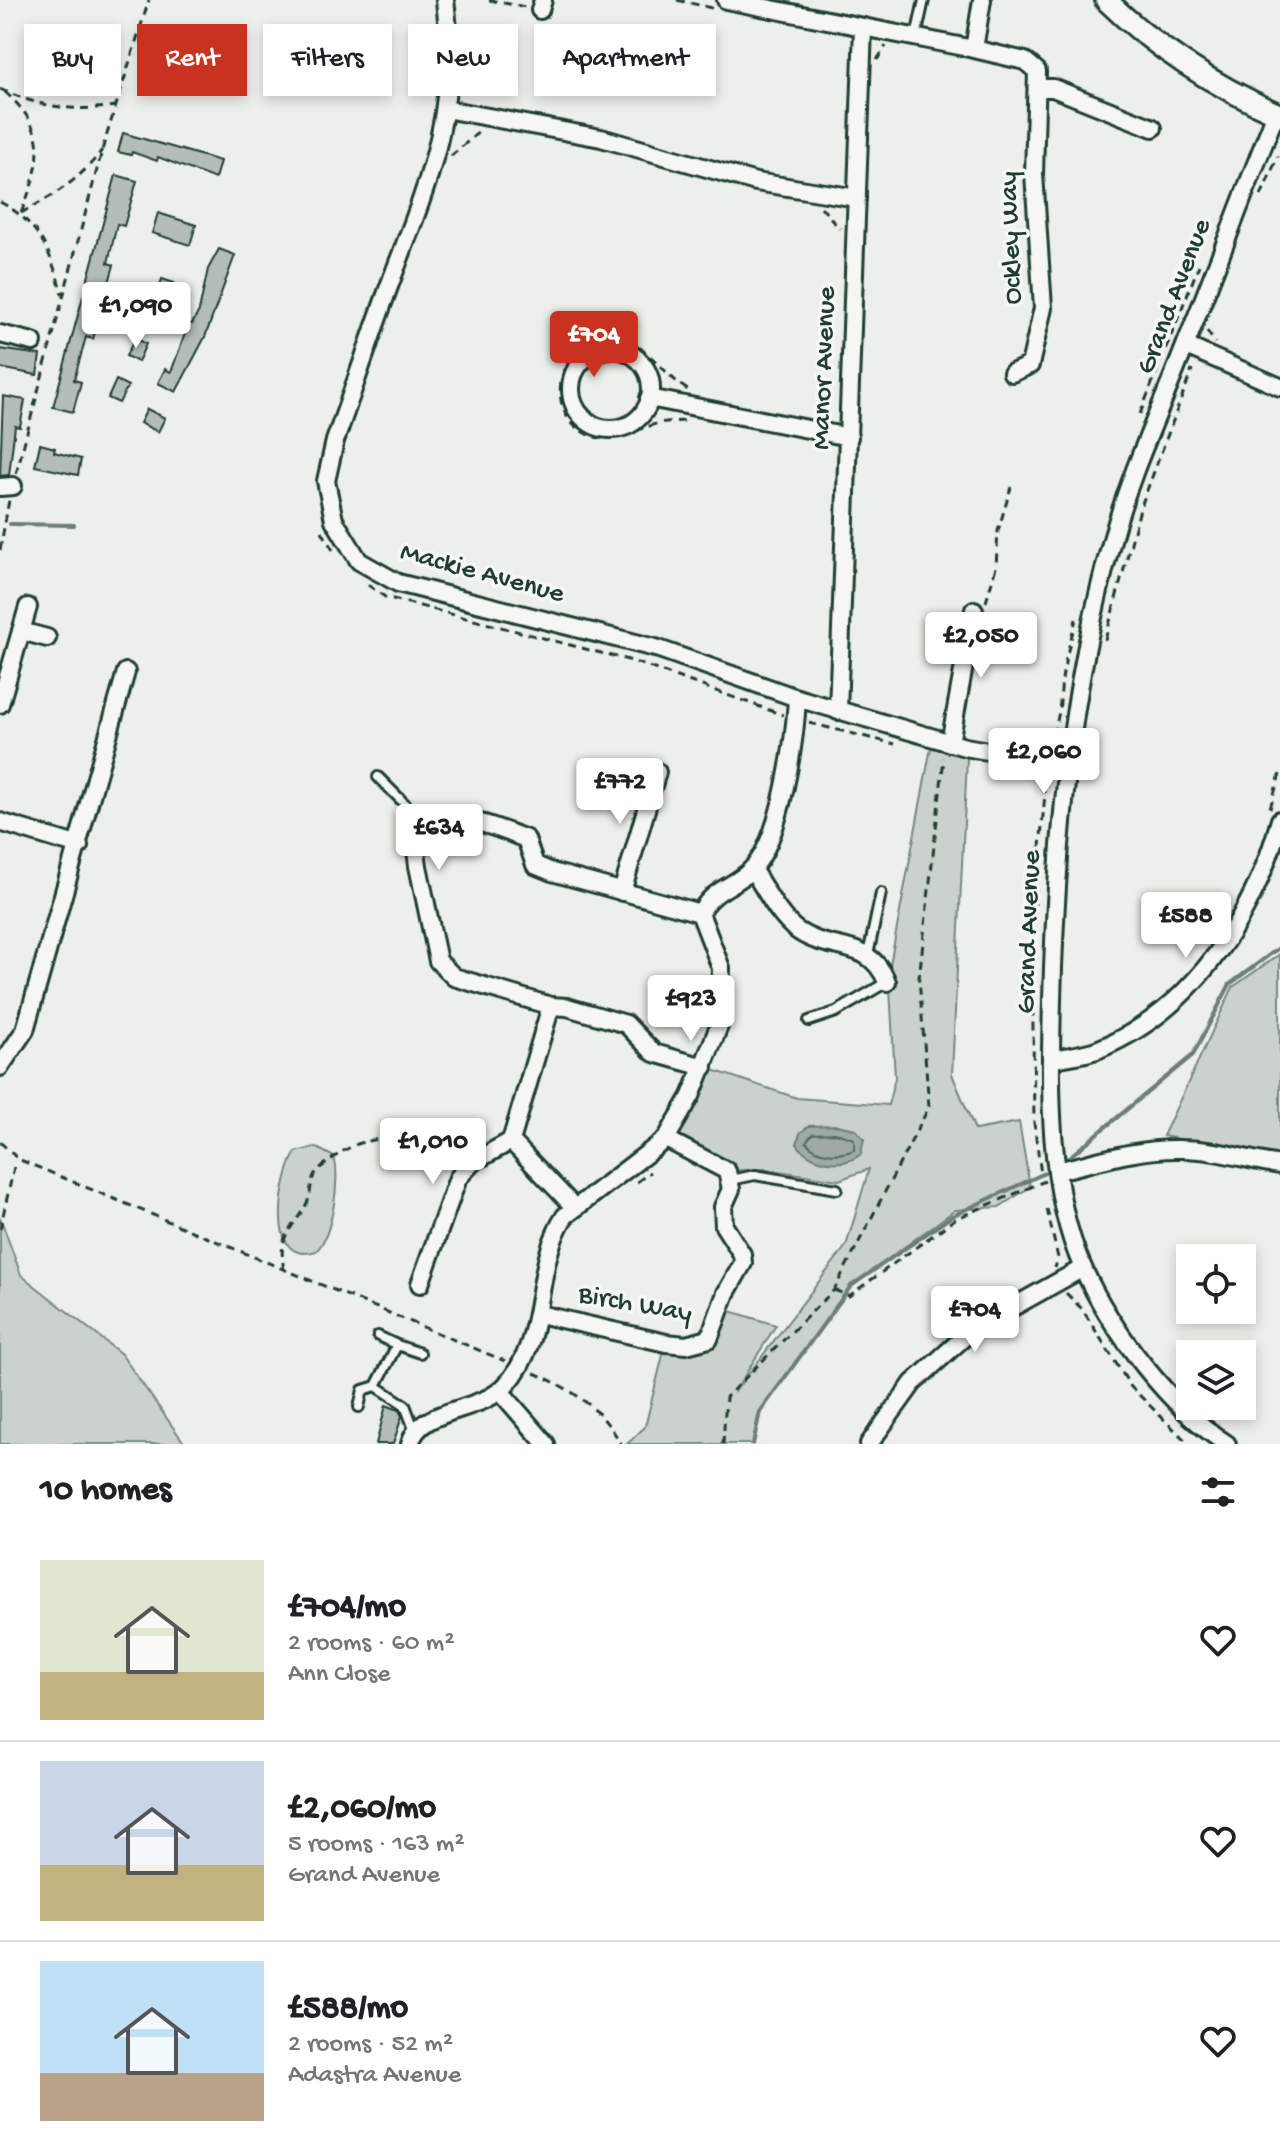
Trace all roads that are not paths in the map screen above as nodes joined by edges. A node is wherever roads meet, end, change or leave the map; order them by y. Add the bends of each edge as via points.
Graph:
1 (445, 0) edge
2 (726, 0) edge
3 (924, 0) edge
4 (982, 0) edge
5 (1106, 0) edge
6 (863, 27) junction
7 (916, 37) junction
8 (974, 49) junction
9 (1039, 88) junction
10 (445, 109) junction
11 (1278, 114) edge
12 (1153, 128) dead end
13 (857, 198) junction
14 (0, 334) edge
15 (33, 342) dead end
16 (1192, 349) junction
17 (1012, 373) dead end
18 (1280, 387) edge
19 (649, 398) junction
20 (849, 437) junction
21 (28, 607) dead end
22 (974, 610) dead end
23 (21, 631) junction
24 (47, 638) dead end
25 (126, 672) dead end
26 (797, 698) junction
27 (0, 704) edge
28 (838, 711) junction
29 (950, 743) junction
30 (1067, 765) junction
31 (657, 772) dead end
32 (378, 777) dead end
33 (1274, 815) edge
34 (0, 822) edge
35 (424, 823) junction
36 (79, 846) junction
37 (752, 869) junction
38 (622, 892) junction
39 (881, 893) dead end
40 (700, 913) junction
41 (868, 955) junction
42 (887, 982) joint
43 (551, 1006) junction
44 (809, 1021) dead end
45 (5, 1050) edge
46 (1051, 1060) junction
47 (0, 1067) edge
48 (704, 1067) junction
49 (666, 1139) junction
50 (511, 1141) junction
51 (1280, 1165) edge
52 (1058, 1171) junction
53 (731, 1180) junction
54 (837, 1189) dead end
55 (575, 1208) junction
56 (1083, 1268) junction
57 (420, 1284) dead end
58 (539, 1314) junction
59 (378, 1336) dead end
60 (397, 1345) junction
61 (420, 1353) dead end
62 (376, 1386) junction
63 (500, 1391) junction
64 (359, 1407) dead end
65 (412, 1437) edge
66 (546, 1444) edge
67 (869, 1444) edge
68 (1227, 1444) edge

1 - 10 street, Mackie Avenue
2 - 6 street via 800,10
3 - 7 lane
4 - 8 street
5 - 11 street via 1142,36 1197,74
6 - 7 street
6 - 13 street, Manor Avenue
7 - 8 street
8 - 9 street via 1025,61 1037,71
9 - 12 street via 1053,88
9 - 17 street, Ockley Way via 1034,174 1043,308 1030,365
10 - 13 street via 601,138 756,182
10 - 26 street, Mackie Avenue via 426,196 335,441 326,481 334,520 359,561 398,583 659,649
11 - 16 street, Grand Avenue
13 - 20 street, Manor Avenue
14 - 15 street
16 - 18 street
16 - 30 street, Grand Avenue via 1135,468 1113,537 1086,649
19 - 19 street via 635,420 623,427 596,427 576,409 571,383 583,360 618,350 640,362 647,373
19 - 20 street
20 - 28 street, Manor Avenue
21 - 23 street
22 - 29 street
23 - 24 street
23 - 27 street
25 - 36 street
26 - 28 street, Mackie Avenue
26 - 37 street via 787,780
28 - 29 street, Mackie Avenue
29 - 30 street, Mackie Avenue
30 - 46 street, Grand Avenue via 1055,891
31 - 38 street
32 - 35 lane
33 - 46 street via 1248,904 1195,982 1138,1027 1098,1049
34 - 36 street
35 - 38 street via 451,817 526,839 535,865
35 - 43 street via 415,842 438,961 454,977
36 - 45 street via 25,1030
37 - 40 street via 709,897
37 - 41 street via 798,931
38 - 40 street
39 - 41 lane
40 - 48 street via 721,968 719,1026
41 - 42 street
42 - 44 lane via 836,1012
43 - 48 street via 626,1024 654,1053
43 - 50 street
45 - 47 street
46 - 52 street, Grand Avenue
48 - 49 street
49 - 53 street via 727,1171
49 - 55 street
50 - 55 street
50 - 57 street via 465,1168 445,1208
51 - 52 street via 1185,1148 1114,1156
52 - 56 street, Grand Avenue
53 - 54 lane via 755,1175
53 - 58 street, Birch Way via 724,1226 743,1263 709,1339 666,1343
55 - 58 street via 556,1229
56 - 67 street via 1060,1289 972,1330 913,1383
56 - 68 street, Grand Avenue via 1165,1390
58 - 63 street via 518,1367
59 - 60 lane
60 - 61 lane
60 - 62 lane
62 - 64 lane via 363,1390
62 - 65 lane via 405,1405
63 - 65 street via 478,1406 424,1422
63 - 66 street

